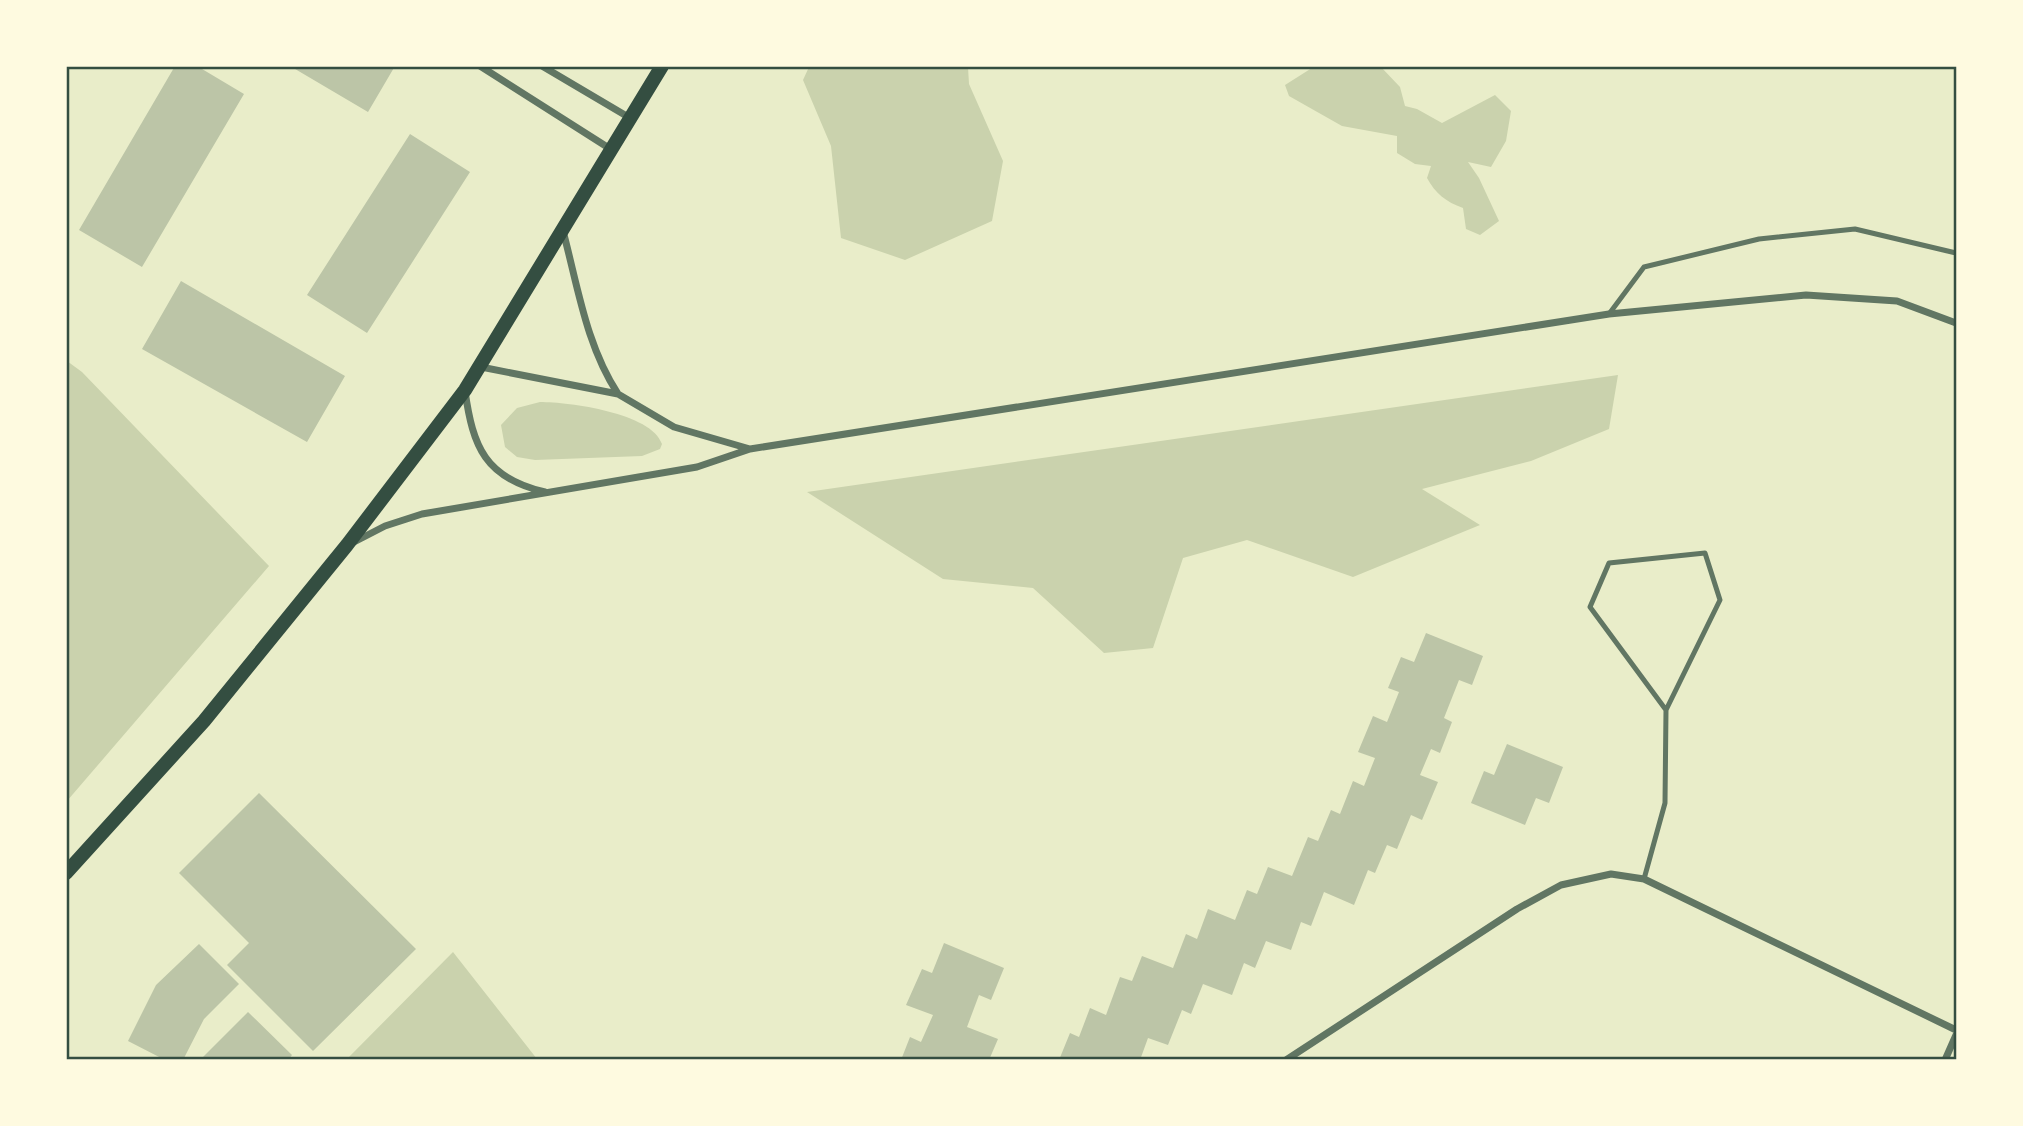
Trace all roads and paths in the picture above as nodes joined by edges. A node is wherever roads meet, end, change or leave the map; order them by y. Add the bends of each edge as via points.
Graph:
1 (480, 66) edge
2 (542, 66) edge
3 (662, 66) edge
4 (630, 118) junction
5 (612, 150) junction
6 (563, 232) junction
7 (1956, 253) edge
8 (1609, 314) junction
9 (1956, 323) edge
10 (481, 367) junction
11 (465, 390) junction
12 (618, 394) junction
13 (750, 449) junction
14 (552, 494) junction
15 (347, 545) junction
16 (1666, 710) junction
17 (66, 873) edge
18 (1644, 879) junction
19 (1956, 1030) edge
20 (1956, 1035) edge
21 (1286, 1059) edge
22 (1945, 1059) edge

1 - 5 street
2 - 4 street
3 - 4 main road
4 - 5 main road
5 - 6 main road
6 - 10 main road
6 - 12 street via 590,338
7 - 8 lane via 1855,229 1759,239 1644,267
8 - 9 street via 1806,295 1897,301
8 - 13 street
10 - 11 main road
10 - 12 street
11 - 14 street via 472,432 491,466 519,485
11 - 15 main road
12 - 13 street via 674,427
13 - 14 street via 697,467
14 - 15 street via 422,514
15 - 17 main road via 204,721
16 - 16 lane via 1720,600 1705,552 1609,563 1590,607
16 - 18 lane via 1665,803
18 - 19 street
18 - 21 street via 1611,874 1561,885
20 - 22 street

